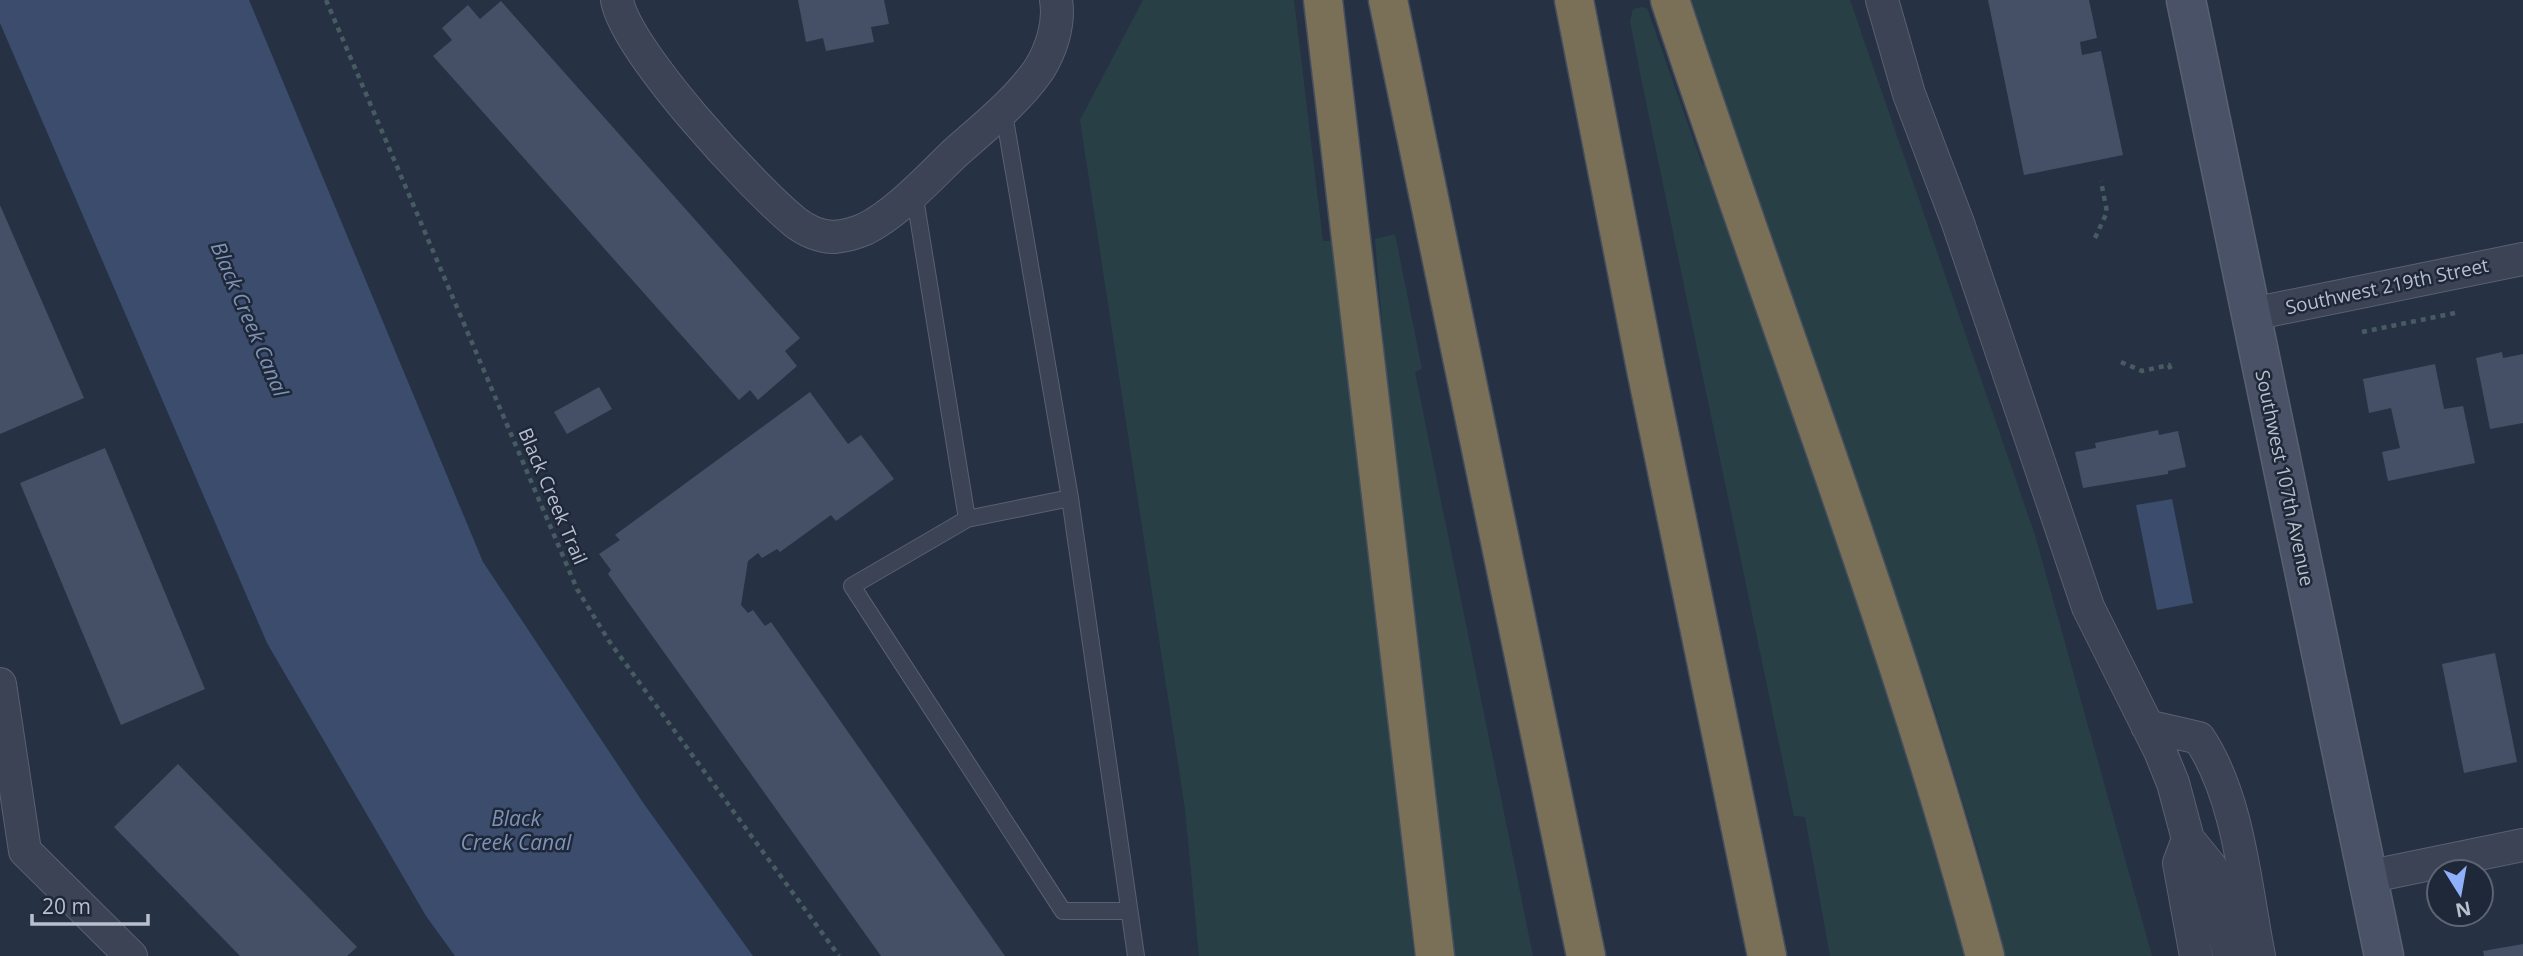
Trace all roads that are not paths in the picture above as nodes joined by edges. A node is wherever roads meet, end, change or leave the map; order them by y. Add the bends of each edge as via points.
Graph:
1 (617, 0) edge
2 (1056, 0) edge
3 (1323, 0) edge
4 (1388, 0) edge
5 (1574, 0) edge
6 (1670, 0) edge
7 (1882, 0) edge
8 (2186, 0) edge
9 (1003, 108) junction
10 (914, 192) junction
11 (2523, 259) edge
12 (2252, 314) junction
13 (1070, 498) junction
14 (967, 519) junction
15 (0, 684) edge
16 (2147, 726) junction
17 (2188, 839) junction
18 (2523, 845) edge
19 (12, 853) edge
20 (2367, 877) junction
21 (1129, 911) junction
22 (125, 954) edge
23 (1136, 956) edge
24 (1434, 956) edge
25 (1586, 956) edge
26 (1767, 956) edge
27 (1985, 956) edge
28 (2196, 956) edge
29 (2229, 956) edge
30 (2259, 956) edge
31 (2384, 956) edge

1 - 10 street via 628,31 647,60 757,186 797,224 832,237 848,234 867,228
2 - 9 street via 1051,47 1037,71
3 - 24 highway
4 - 25 highway
5 - 26 highway
6 - 27 highway via 1879,602 1948,816
7 - 16 street via 1909,94 1958,223 2088,607
8 - 12 street, Southwest 107th Avenue
9 - 10 street
9 - 13 lane
10 - 14 lane
11 - 12 street, Southwest 219th Street
12 - 20 street, Southwest 107th Avenue
13 - 14 lane
13 - 21 lane
14 - 21 lane via 852,586 1063,911
15 - 19 street
16 - 17 street via 2173,783
16 - 30 street via 2199,738 2216,763 2227,794
17 - 28 street via 2179,863
17 - 29 street via 2211,867
18 - 20 street
19 - 22 street
20 - 31 street, Southwest 107th Avenue
21 - 23 lane

